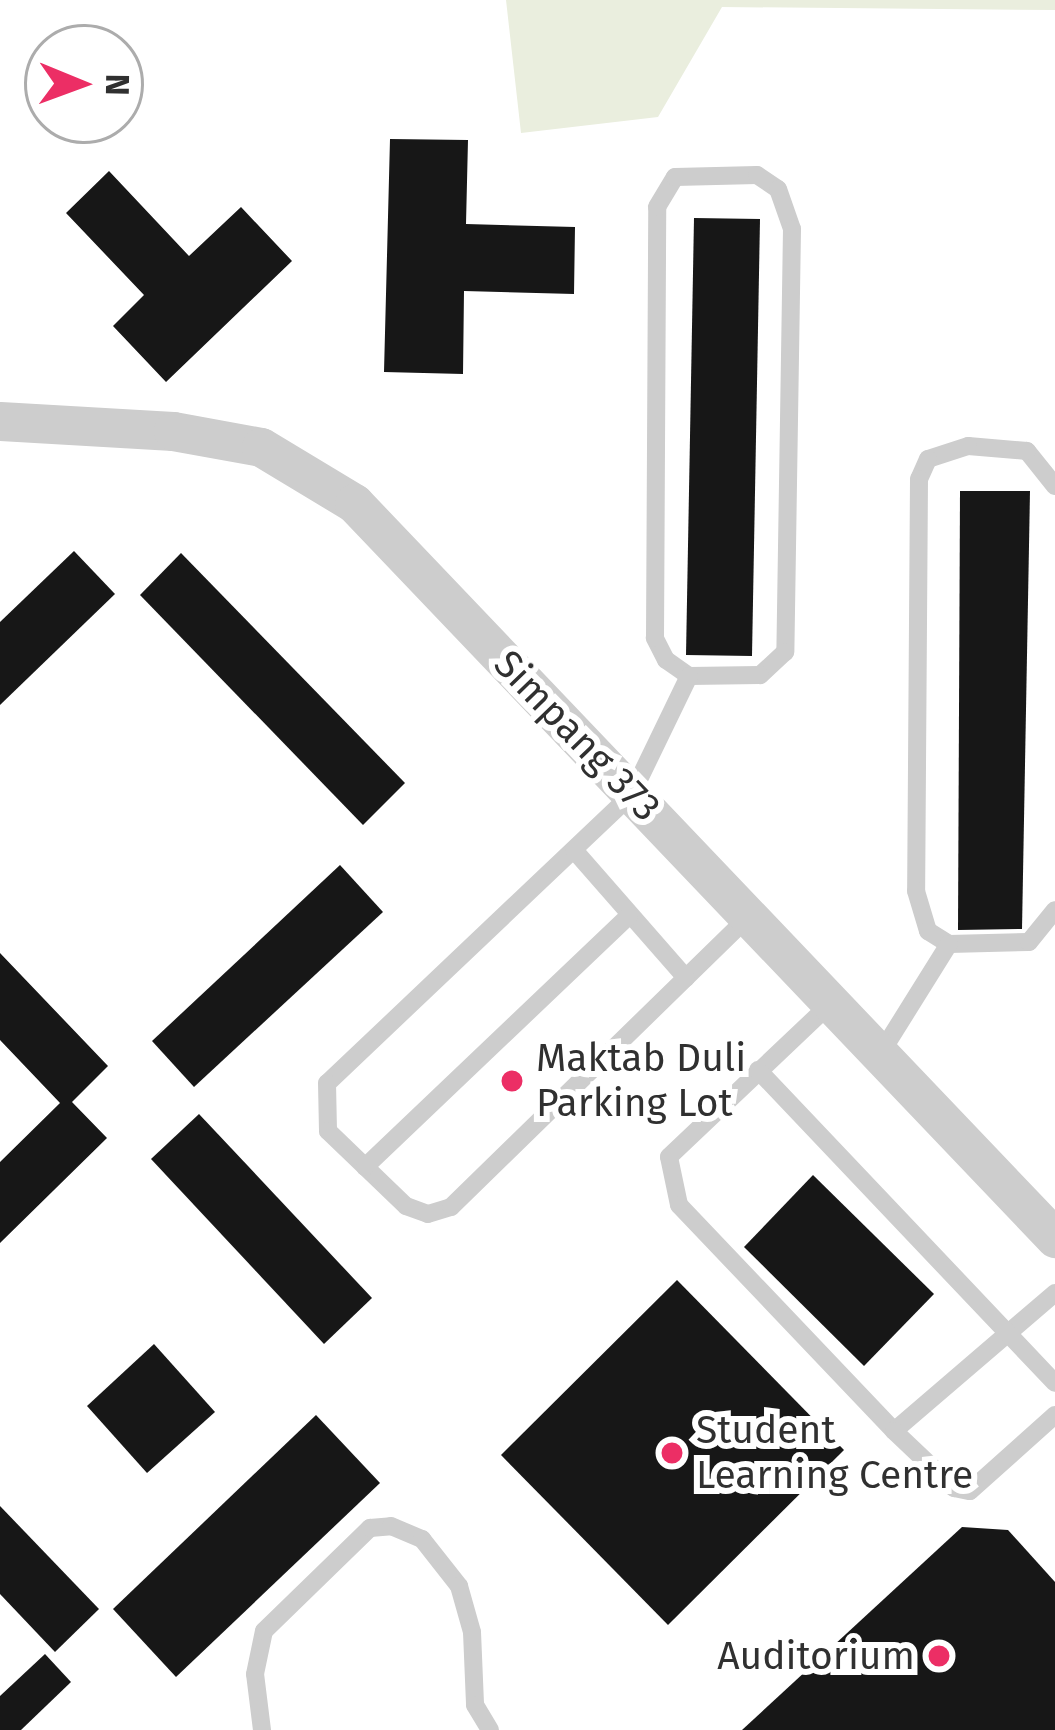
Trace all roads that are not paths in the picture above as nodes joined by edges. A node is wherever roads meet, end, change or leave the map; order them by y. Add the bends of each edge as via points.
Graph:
1 (0, 421) edge
2 (1055, 486) edge
3 (688, 676) junction
4 (632, 794) junction
5 (574, 850) junction
6 (1055, 910) edge
7 (629, 916) junction
8 (748, 917) junction
9 (949, 944) junction
10 (686, 978) junction
11 (830, 1004) junction
12 (879, 1056) junction
13 (758, 1070) junction
14 (365, 1167) junction
15 (1055, 1238) edge
16 (1055, 1293) edge
17 (1008, 1331) junction
18 (1055, 1383) edge
19 (1055, 1415) edge
20 (894, 1431) junction
21 (262, 1730) edge
22 (490, 1730) edge

1 - 4 street, Simpang 373 via 173,431 261,447 313,474 354,503
2 - 9 lane via 1027,451 968,446 928,459 919,479 916,891 928,931
3 - 3 lane via 760,675 779,663 788,637 791,229 778,189 757,175 675,177 657,207 655,638 666,660
3 - 4 lane
4 - 5 lane
4 - 8 street, Simpang 373
5 - 7 lane
5 - 14 lane via 328,1083 328,1131
6 - 9 lane via 1029,942
7 - 10 lane
7 - 14 lane
8 - 10 lane
8 - 11 street, Simpang 373
9 - 12 lane
10 - 14 lane via 451,1207 428,1214 406,1206
11 - 12 street, Simpang 373
11 - 13 lane
12 - 15 street, Simpang 373
13 - 17 lane
13 - 20 lane via 669,1157 669,1181 679,1205
16 - 17 lane
17 - 18 lane
17 - 20 lane
19 - 20 lane via 970,1492 954,1488
21 - 22 lane via 254,1674 264,1631 370,1528 391,1526 422,1539 459,1586 472,1632 475,1706

